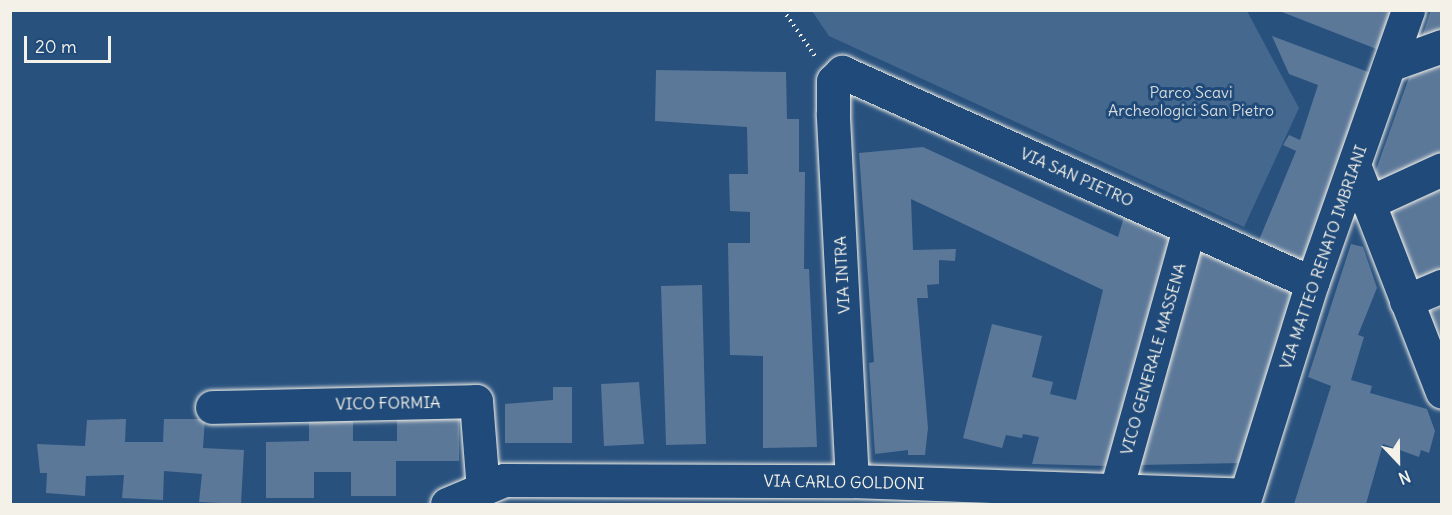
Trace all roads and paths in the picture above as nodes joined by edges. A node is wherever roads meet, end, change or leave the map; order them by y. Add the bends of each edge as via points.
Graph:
1 (783, 10) edge
2 (1408, 10) edge
3 (1442, 46) edge
4 (1389, 65) junction
5 (838, 77) junction
6 (1354, 165) junction
7 (1442, 169) edge
8 (1368, 203) junction
9 (1189, 228) junction
10 (1312, 283) junction
11 (1442, 286) edge
12 (1406, 302) junction
13 (1442, 392) edge
14 (212, 407) dead end
15 (852, 481) junction
16 (483, 489) junction
17 (1116, 490) junction
18 (1244, 500) edge
19 (447, 504) edge

1 - 5 path
2 - 4 street, VIA MATTEO RENATO IMBRIANI
3 - 4 street
4 - 6 street, VIA MATTEO RENATO IMBRIANI
5 - 9 street, VIA SAN PIETRO
5 - 15 street, VIA INTRA
6 - 8 street
6 - 10 street, VIA MATTEO RENATO IMBRIANI
7 - 8 street
8 - 12 street
9 - 10 street, VIA SAN PIETRO
9 - 17 street, VICO GENERALE MASSENA
10 - 18 street, VIA MATTEO RENATO IMBRIANI
11 - 12 street
12 - 13 street
14 - 16 street, VICO FORMIA via 476,401
15 - 16 street, VIA CARLO GOLDONI via 504,480
15 - 17 street, VIA CARLO GOLDONI
16 - 19 street, VIA CARLO GOLDONI
17 - 18 street, VIA CARLO GOLDONI

